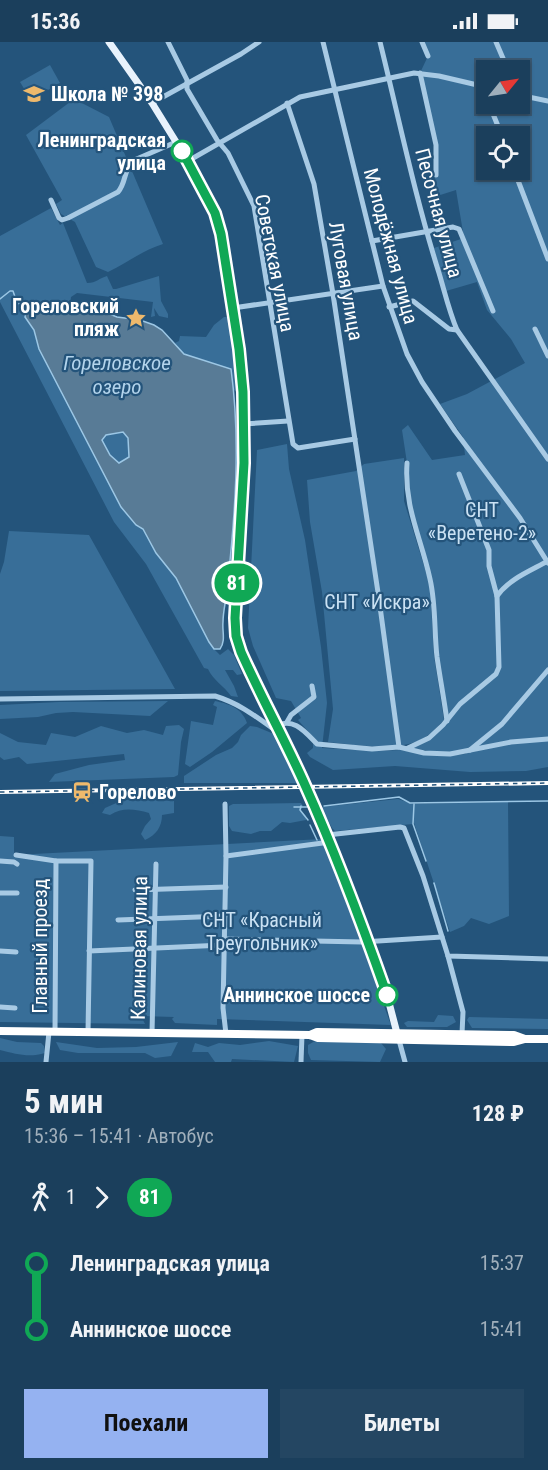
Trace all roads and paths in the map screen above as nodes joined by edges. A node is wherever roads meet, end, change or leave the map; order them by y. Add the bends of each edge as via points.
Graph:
1 (109, 42) edge
2 (168, 42) edge
3 (323, 42) edge
4 (380, 42) edge
5 (422, 42) edge
6 (496, 42) edge
7 (256, 43) edge
8 (428, 56) dead end
9 (504, 60) edge
10 (420, 73) junction
11 (389, 78) junction
12 (186, 84) junction
13 (476, 84) edge
14 (335, 90) junction
15 (530, 97) edge
16 (548, 101) edge
17 (153, 103) junction
18 (287, 103) junction
19 (176, 142) junction
20 (219, 143) junction
21 (188, 161) junction
22 (436, 175) dead end
23 (518, 180) edge
24 (51, 200) dead end
25 (426, 231) junction
26 (372, 241) junction
27 (548, 259) edge
28 (383, 286) junction
29 (333, 294) junction
30 (269, 303) junction
31 (389, 307) junction
32 (233, 308) junction
33 (493, 311) dead end
34 (535, 329) dead end
35 (457, 330) junction
36 (548, 356) edge
37 (288, 421) junction
38 (244, 424) junction
39 (355, 439) junction
40 (548, 459) edge
41 (407, 463) dead end
42 (459, 474) dead end
43 (548, 562) edge
44 (497, 596) junction
45 (548, 670) edge
46 (312, 686) dead end
47 (0, 699) edge
48 (266, 707) junction
49 (257, 716) junction
50 (447, 721) junction
51 (287, 722) junction
52 (276, 727) junction
53 (548, 739) edge
54 (399, 747) junction
55 (408, 748) junction
56 (469, 750) junction
57 (225, 804) dead end
58 (328, 839) junction
59 (16, 855) dead end
60 (226, 856) junction
61 (0, 861) edge
62 (56, 861) junction
63 (17, 864) dead end
64 (156, 864) dead end
65 (226, 887) junction
66 (135, 890) dead end
67 (155, 890) junction
68 (0, 893) edge
69 (17, 893) dead end
70 (225, 916) junction
71 (154, 919) junction
72 (118, 920) dead end
73 (442, 937) junction
74 (224, 942) junction
75 (368, 942) junction
76 (155, 947) junction
77 (0, 951) edge
78 (89, 951) junction
79 (16, 952) dead end
80 (448, 956) junction
81 (548, 959) edge
82 (0, 1007) edge
83 (15, 1008) dead end
84 (0, 1031) edge
85 (52, 1032) junction
86 (88, 1032) junction
87 (152, 1033) junction
88 (226, 1034) junction
89 (462, 1034) junction
90 (306, 1035) junction
91 (398, 1037) junction
92 (525, 1039) junction
93 (548, 1039) edge
94 (46, 1062) edge
95 (302, 1062) edge
96 (405, 1062) edge

1 - 17 main road
2 - 12 street, Советская улица
3 - 14 street, Молодёжная улица
4 - 11 street, Песочная улица
5 - 8 street
6 - 9 street
7 - 12 street
10 - 11 street
10 - 13 street
10 - 22 street via 436,145
11 - 14 street
11 - 25 street, Песочная улица
12 - 17 street
12 - 20 street, Советская улица
14 - 18 street
14 - 26 street, Молодёжная улица
15 - 16 street
17 - 19 main road
18 - 20 street
18 - 29 street, Луговая улица via 314,184
19 - 21 main road
19 - 24 street via 132,161 118,192 68,218 59,218
20 - 21 street
20 - 30 street, Советская улица via 228,153 254,206
21 - 32 main road via 215,213
23 - 27 street
25 - 26 street
25 - 33 street via 459,229
25 - 35 street, Песочная улица
26 - 28 street, Молодёжная улица
28 - 29 street
28 - 31 street, Молодёжная улица
29 - 30 street
29 - 39 street, Луговая улица
30 - 32 street
30 - 37 street, Советская улица
31 - 35 street via 413,301 449,329
31 - 43 street, Молодёжная улица via 422,382
32 - 38 main road
34 - 36 street
35 - 40 street, Песочная улица
37 - 38 street
37 - 39 street, Советская улица via 292,444 298,448
38 - 48 main road via 236,636
39 - 54 street, Луговая улица
41 - 50 street via 410,512 434,601 437,657
42 - 44 street via 489,550
43 - 44 street via 511,581
44 - 50 street via 496,674 460,704
45 - 56 street via 502,724
46 - 51 street via 314,697
47 - 49 street via 200,695 231,701
48 - 49 street
48 - 52 main road
49 - 52 street
50 - 55 street via 429,738
51 - 52 street
51 - 54 street via 301,728 317,744
52 - 58 main road
53 - 56 street
54 - 55 street
55 - 56 street via 424,753
57 - 60 street
58 - 60 street
58 - 73 street via 404,828
58 - 75 main road
59 - 62 street
60 - 65 street
61 - 63 street
62 - 78 street via 90,861
62 - 85 street, Главный проезд
64 - 67 street, Калиновая улица
65 - 67 street
65 - 70 street
66 - 67 street
67 - 71 street, Калиновая улица
68 - 69 street
70 - 71 street
70 - 74 street
71 - 72 street
71 - 76 street, Калиновая улица
73 - 75 street
73 - 80 street
74 - 75 street
74 - 76 street
74 - 88 street
75 - 91 main road
76 - 78 street
76 - 87 street, Калиновая улица
77 - 79 street
78 - 86 street
80 - 81 street
80 - 89 street via 463,1012
82 - 83 street
84 - 85 highway
85 - 86 highway
85 - 94 street, Главный проезд
86 - 87 highway
87 - 88 highway
88 - 90 highway
89 - 91 highway
89 - 92 highway via 514,1035
90 - 91 highway
90 - 95 street
91 - 92 highway via 514,1042
91 - 96 street
92 - 93 highway

